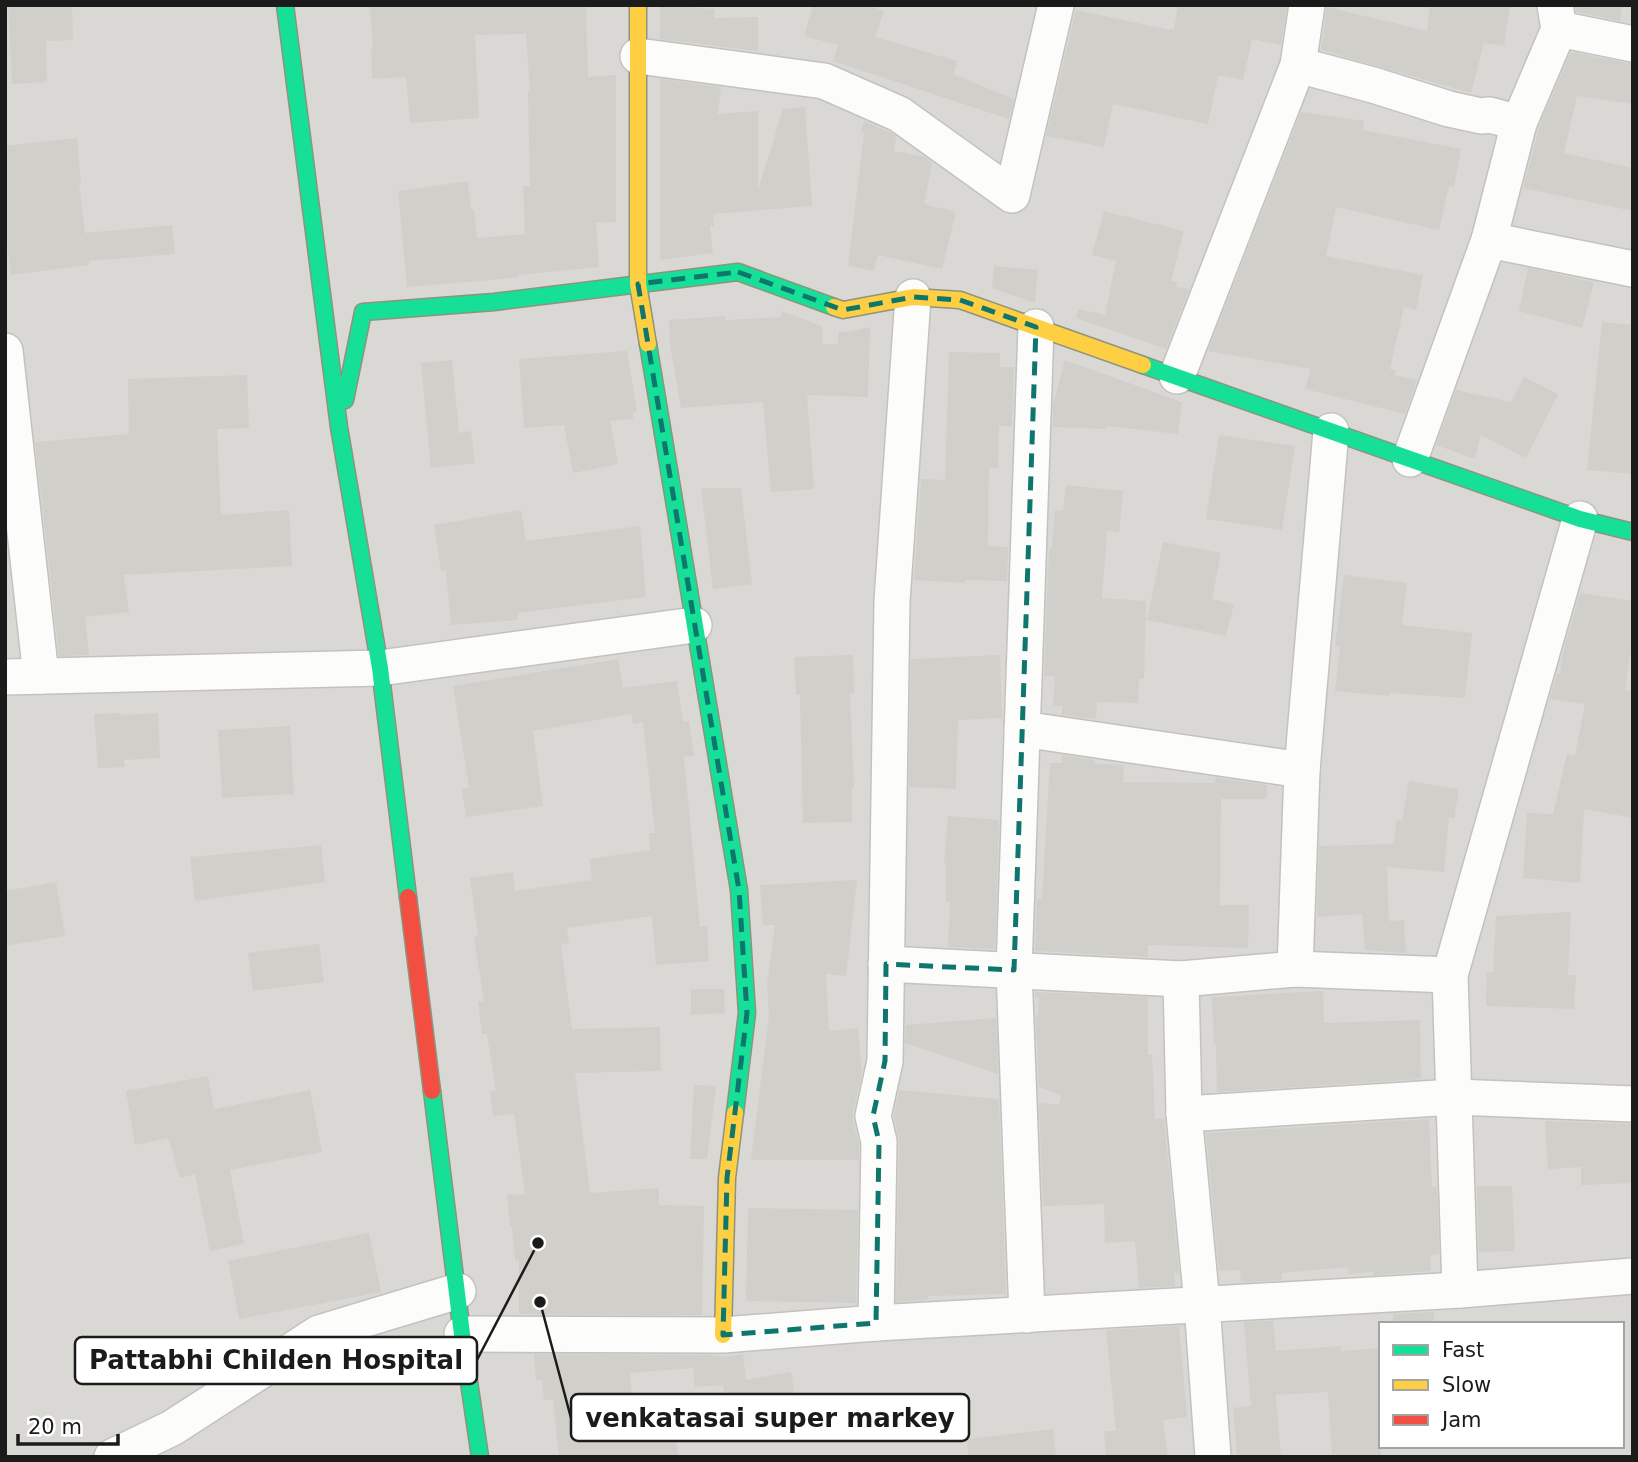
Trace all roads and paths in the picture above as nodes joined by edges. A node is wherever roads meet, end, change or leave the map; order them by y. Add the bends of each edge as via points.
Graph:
1 (285, 5) edge
2 (638, 5) edge
3 (1056, 5) edge
4 (1307, 5) edge
5 (1557, 17) edge
6 (1633, 44) edge
7 (638, 56) junction
8 (1298, 65) junction
9 (1518, 123) junction
10 (1489, 240) junction
11 (1633, 269) edge
12 (638, 285) junction
13 (913, 297) junction
14 (1036, 327) junction
15 (5, 351) edge
16 (1177, 376) junction
17 (339, 427) junction
18 (1331, 431) junction
19 (1410, 459) junction
20 (1580, 519) junction
21 (1633, 532) edge
22 (694, 625) junction
23 (380, 668) junction
24 (41, 676) junction
25 (5, 677) edge
26 (1022, 729) junction
27 (1302, 770) junction
28 (886, 964) junction
29 (1295, 969) junction
30 (1014, 970) junction
31 (1450, 975) junction
32 (1181, 979) junction
33 (1454, 1097) junction
34 (1633, 1104) edge
35 (1184, 1114) junction
36 (1633, 1276) edge
37 (1460, 1290) junction
38 (458, 1291) junction
39 (1202, 1304) junction
40 (1027, 1315) junction
41 (876, 1323) junction
42 (462, 1334) junction
43 (723, 1335) junction
44 (112, 1457) edge
45 (480, 1457) edge
46 (1213, 1457) edge

1 - 17 street
2 - 7 street
3 - 7 street via 1012,195 899,114 824,81
4 - 8 street
5 - 6 street
5 - 9 street
7 - 12 street
8 - 9 street via 1449,109
8 - 16 street
9 - 10 street
10 - 11 street
10 - 19 street
12 - 13 street via 738,272 843,310
12 - 17 street via 363,312
12 - 22 street
13 - 14 street via 960,300
13 - 28 street via 892,601
14 - 16 street
14 - 26 street
15 - 24 street
16 - 18 street
17 - 23 street
18 - 19 street
18 - 27 street
19 - 20 street
20 - 21 street
20 - 31 street
22 - 23 street
22 - 43 street via 739,890 747,1013 727,1178
23 - 24 street
23 - 38 street
24 - 25 street
26 - 27 street
26 - 30 street
27 - 29 street
28 - 30 street
28 - 41 street via 885,1061 873,1116 879,1142
29 - 31 street
29 - 32 street
30 - 32 street
30 - 40 street
31 - 33 street
32 - 35 street
33 - 34 street
33 - 35 street
33 - 37 street
35 - 39 street
36 - 37 street
37 - 39 street
38 - 42 street
38 - 44 street via 319,1333 172,1427
39 - 40 street
39 - 46 street
40 - 41 street
41 - 43 street
42 - 43 street
42 - 45 street

